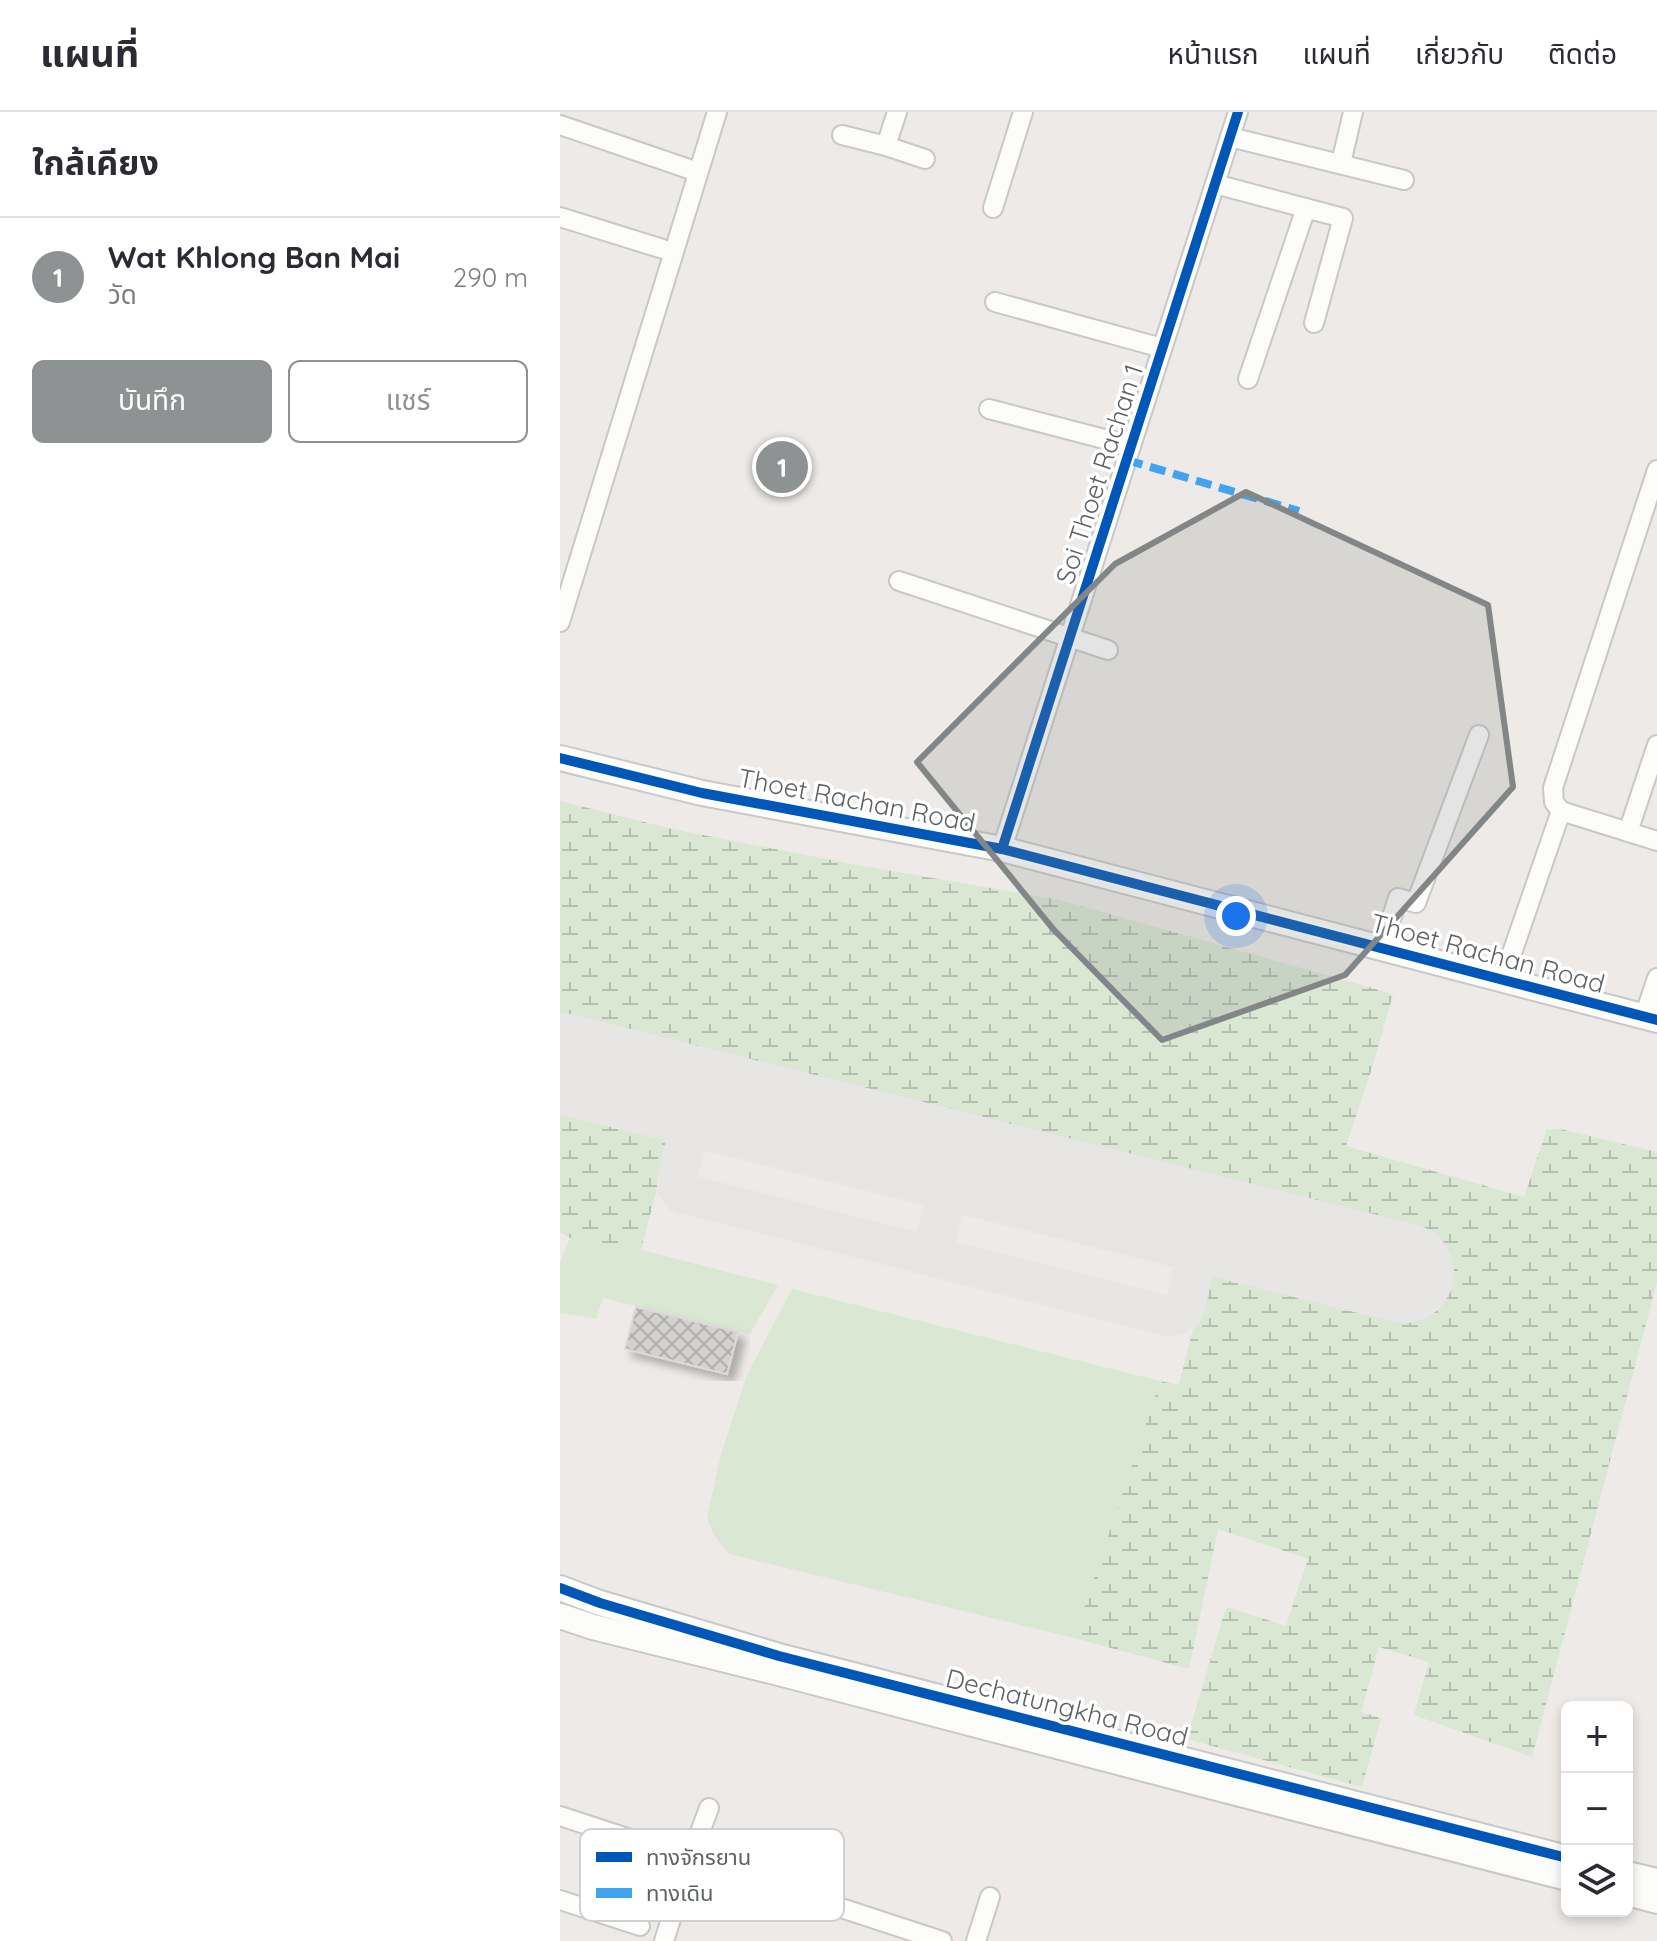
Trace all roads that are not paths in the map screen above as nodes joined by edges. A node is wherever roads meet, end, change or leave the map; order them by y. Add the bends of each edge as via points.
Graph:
1 (717, 112) edge
2 (897, 112) edge
3 (1023, 112) edge
4 (1238, 112) edge
5 (1353, 112) edge
6 (560, 125) edge
7 (842, 135) dead end
8 (1230, 137) junction
9 (886, 146) junction
10 (925, 159) dead end
11 (1341, 163) junction
12 (689, 169) dead end
13 (1404, 180) dead end
14 (1215, 184) junction
15 (993, 208) dead end
16 (1306, 208) junction
17 (560, 217) edge
18 (663, 249) dead end
19 (995, 302) dead end
20 (1314, 323) dead end
21 (1162, 348) junction
22 (1248, 379) dead end
23 (989, 409) dead end
24 (1131, 446) junction
25 (1657, 470) edge
26 (899, 581) dead end
27 (560, 622) edge
28 (1070, 637) junction
29 (1108, 650) dead end
30 (1479, 735) dead end
31 (1657, 745) edge
32 (560, 758) edge
33 (1561, 811) junction
34 (1628, 832) junction
35 (1657, 841) edge
36 (1002, 849) junction
37 (1382, 948) junction
38 (1657, 978) edge
39 (1503, 979) junction
40 (1651, 1018) edge
41 (560, 1588) edge
42 (560, 1616) edge
43 (709, 1808) dead end
44 (560, 1816) edge
45 (599, 1829) edge
46 (701, 1829) edge
47 (1561, 1856) edge
48 (1633, 1875) edge
49 (1561, 1876) edge
50 (1657, 1881) edge
51 (1633, 1895) edge
52 (990, 1897) dead end
53 (560, 1900) edge
54 (1657, 1901) edge
55 (580, 1906) edge
56 (844, 1909) edge
57 (625, 1921) edge
58 (670, 1921) edge
59 (640, 1926) dead end
60 (664, 1941) edge
61 (942, 1941) edge
62 (976, 1941) edge

1 - 27 street
2 - 9 street
3 - 15 street
4 - 8 street, Soi Thoet Rachan 1
5 - 11 street
6 - 12 street
7 - 9 street
8 - 11 street
8 - 14 street, Soi Thoet Rachan 1
9 - 10 street
11 - 13 street
14 - 16 street
14 - 21 street, Soi Thoet Rachan 1
16 - 20 street via 1343,218
16 - 22 street
17 - 18 street
19 - 21 street
21 - 24 street, Soi Thoet Rachan 1
23 - 24 street
24 - 28 street, Soi Thoet Rachan 1
25 - 33 street via 1553,788
26 - 28 street
28 - 29 street
28 - 36 street, Soi Thoet Rachan 1
30 - 37 street via 1416,903 1398,898
31 - 34 street
32 - 36 street, Thoet Rachan Road via 702,793
33 - 34 street
33 - 39 street
34 - 35 street
36 - 37 street, Thoet Rachan Road
37 - 39 street, Thoet Rachan Road
38 - 40 street
39 - 40 street, Thoet Rachan Road
41 - 47 street, Dechatungkha Road via 779,1656
42 - 49 street, Dechatungkha Road
43 - 46 street
44 - 45 street
48 - 50 street
51 - 54 street
52 - 62 street
53 - 55 street
56 - 61 street
57 - 59 street
58 - 60 street

